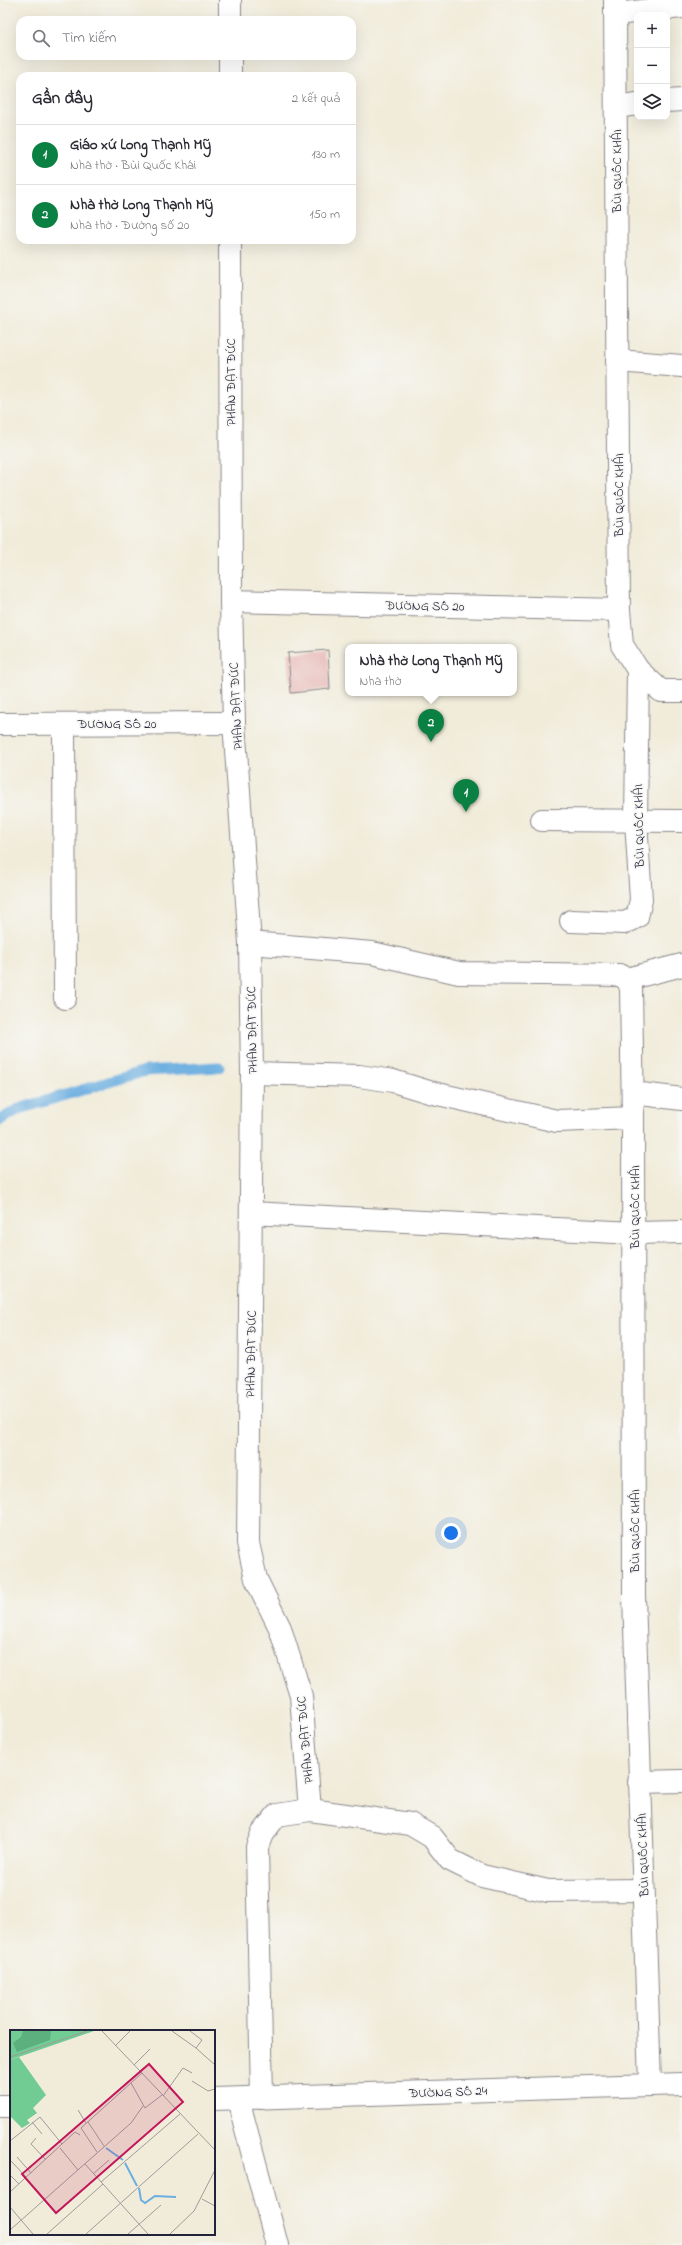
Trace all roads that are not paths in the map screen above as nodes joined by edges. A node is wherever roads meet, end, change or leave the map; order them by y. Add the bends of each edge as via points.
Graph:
1 (230, 0) edge
2 (615, 7) edge
3 (682, 7) edge
4 (230, 16) edge
5 (230, 60) edge
6 (230, 72) edge
7 (682, 100) edge
8 (670, 101) edge
9 (634, 104) edge
10 (616, 107) junction
11 (230, 244) edge
12 (617, 362) junction
13 (682, 366) edge
14 (231, 601) junction
15 (619, 610) junction
16 (638, 670) junction
17 (682, 691) edge
18 (234, 722) junction
19 (0, 724) edge
20 (64, 724) junction
21 (542, 820) dead end
22 (636, 821) junction
23 (682, 821) edge
24 (571, 921) dead end
25 (250, 943) junction
26 (682, 965) edge
27 (627, 979) junction
28 (65, 998) dead end
29 (252, 1076) junction
30 (633, 1093) junction
31 (682, 1099) edge
32 (634, 1118) junction
33 (251, 1213) junction
34 (682, 1232) edge
35 (634, 1233) junction
36 (682, 1781) edge
37 (640, 1782) junction
38 (310, 1810) junction
39 (643, 1890) junction
40 (650, 2084) junction
41 (682, 2084) edge
42 (238, 2098) junction
43 (262, 2098) junction
44 (215, 2099) edge
45 (277, 2245) edge

1 - 4 street
2 - 3 street
2 - 10 street, BÙI QUỐC KHÁI
5 - 6 street
7 - 8 street
9 - 10 street
10 - 12 street, BÙI QUỐC KHÁI
11 - 14 street, PHAN ĐẠT ĐỨC
12 - 13 street
12 - 15 street, BÙI QUỐC KHÁI
14 - 15 street, ĐƯỜNG SỐ 20
14 - 18 street, PHAN ĐẠT ĐỨC
15 - 16 street, BÙI QUỐC KHÁI via 622,645
16 - 17 street via 662,691
16 - 22 street, BÙI QUỐC KHÁI
18 - 20 street, ĐƯỜNG SỐ 20
18 - 25 street, PHAN ĐẠT ĐỨC
19 - 20 street, ĐƯỜNG SỐ 20
20 - 28 street
21 - 22 street
22 - 23 street
22 - 24 street, BÙI QUỐC KHÁI via 641,900 637,917 626,923
25 - 27 street via 372,953 459,973 620,975
25 - 29 street, PHAN ĐẠT ĐỨC
26 - 27 street
27 - 30 street, BÙI QUỐC KHÁI via 631,988
29 - 32 street via 359,1076 393,1081 429,1092 557,1121
29 - 33 street, PHAN ĐẠT ĐỨC
30 - 31 street
30 - 32 street, BÙI QUỐC KHÁI
32 - 35 street, BÙI QUỐC KHÁI
33 - 35 street
33 - 38 street, PHAN ĐẠT ĐỨC via 248,1542 256,1579 280,1628 301,1696
34 - 35 street
35 - 37 street, BÙI QUỐC KHÁI via 634,1596
36 - 37 street
37 - 39 street, BÙI QUỐC KHÁI
38 - 39 street via 410,1824 432,1837 450,1860 482,1876 548,1891
38 - 43 street via 277,1815 262,1834 257,1847
39 - 40 street, BÙI QUỐC KHÁI
40 - 41 street, ĐƯỜNG SỐ 24
40 - 43 street, ĐƯỜNG SỐ 24
42 - 43 street, ĐƯỜNG SỐ 24
42 - 44 street, ĐƯỜNG SỐ 24
42 - 45 street

